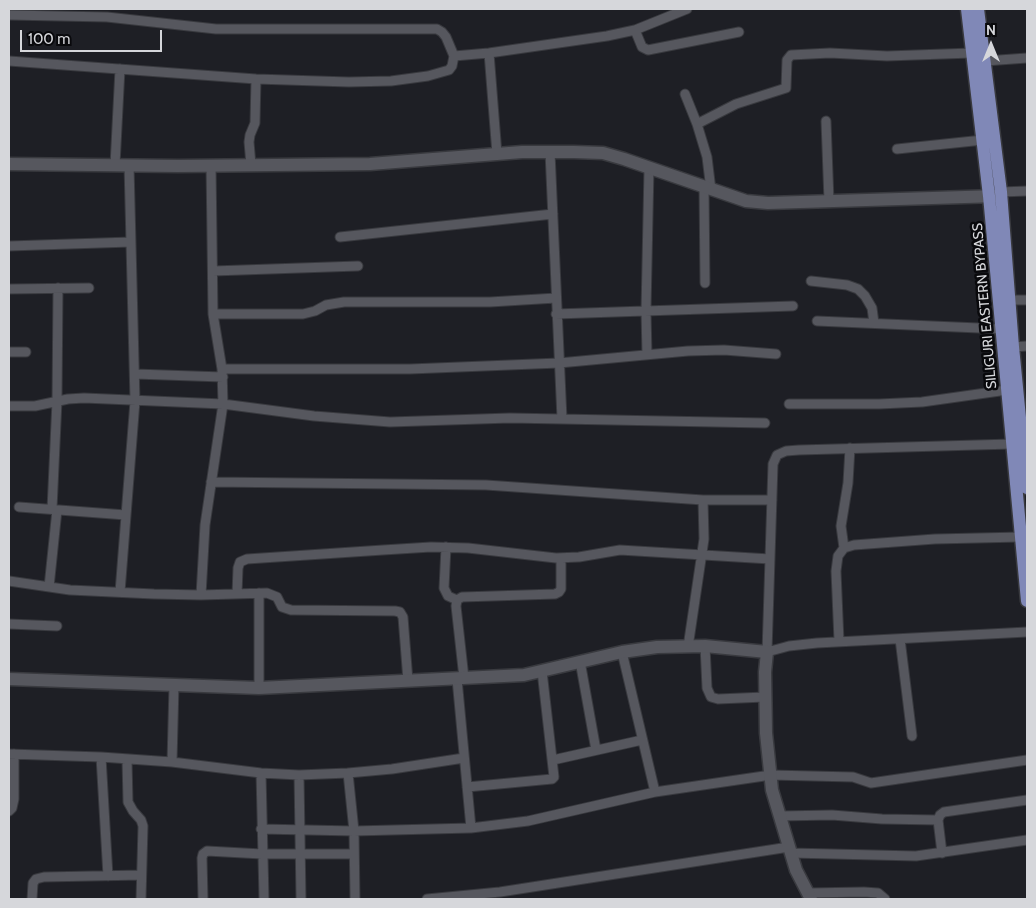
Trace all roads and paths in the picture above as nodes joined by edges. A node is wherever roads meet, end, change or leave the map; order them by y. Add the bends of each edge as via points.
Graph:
1 (687, 9) edge
2 (967, 9) edge
3 (978, 9) edge
4 (9, 15) edge
5 (635, 30) junction
6 (739, 32) dead end
7 (490, 53) junction
8 (972, 53) junction
9 (454, 56) junction
10 (1027, 58) edge
11 (9, 61) edge
12 (985, 61) junction
13 (120, 69) junction
14 (256, 79) junction
15 (685, 94) dead end
16 (826, 121) dead end
17 (697, 124) junction
18 (983, 140) junction
19 (897, 149) dead end
20 (550, 152) junction
21 (497, 154) junction
22 (9, 164) edge
23 (116, 165) junction
24 (129, 165) junction
25 (211, 165) junction
26 (251, 165) junction
27 (649, 168) junction
28 (707, 188) junction
29 (1027, 191) edge
30 (997, 194) junction
31 (829, 201) junction
32 (553, 214) junction
33 (340, 237) dead end
34 (131, 242) junction
35 (9, 246) edge
36 (358, 266) dead end
37 (213, 271) junction
38 (811, 281) dead end
39 (705, 282) dead end
40 (58, 288) junction
41 (89, 288) dead end
42 (9, 289) edge
43 (556, 298) junction
44 (1009, 300) junction
45 (1027, 300) edge
46 (793, 306) dead end
47 (646, 312) junction
48 (213, 314) junction
49 (556, 314) junction
50 (816, 321) dead end
51 (874, 324) junction
52 (1002, 329) junction
53 (1027, 346) edge
54 (1013, 347) junction
55 (9, 352) edge
56 (26, 352) dead end
57 (776, 354) dead end
58 (647, 355) junction
59 (559, 363) junction
60 (223, 373) junction
61 (134, 374) junction
62 (1017, 391) edge
63 (135, 400) junction
64 (57, 401) junction
65 (223, 404) junction
66 (789, 404) dead end
67 (9, 406) edge
68 (562, 419) junction
69 (765, 423) dead end
70 (1021, 447) edge
71 (850, 448) junction
72 (211, 482) junction
73 (1027, 488) edge
74 (703, 500) junction
75 (772, 500) junction
76 (19, 507) dead end
77 (54, 510) junction
78 (126, 515) junction
79 (1021, 537) junction
80 (446, 547) junction
81 (844, 548) junction
82 (702, 556) junction
83 (561, 558) junction
84 (770, 559) junction
85 (9, 581) edge
86 (49, 587) junction
87 (120, 592) junction
88 (259, 593) junction
89 (237, 594) junction
90 (200, 595) junction
91 (457, 600) junction
92 (1027, 601) edge
93 (9, 624) edge
94 (57, 626) dead end
95 (1027, 632) edge
96 (900, 638) junction
97 (839, 641) junction
98 (688, 646) junction
99 (705, 646) junction
100 (622, 652) junction
101 (768, 652) junction
102 (580, 662) junction
103 (542, 671) junction
104 (9, 679) edge
105 (460, 679) junction
106 (408, 681) junction
107 (174, 685) junction
108 (259, 688) junction
109 (765, 697) junction
110 (912, 736) dead end
111 (642, 740) junction
112 (596, 750) junction
113 (11, 754) edge
114 (101, 758) junction
115 (464, 758) junction
116 (127, 760) junction
117 (553, 760) junction
118 (1027, 760) edge
119 (172, 762) junction
120 (261, 773) junction
121 (348, 773) junction
122 (300, 775) junction
123 (771, 775) junction
124 (467, 787) junction
125 (655, 792) junction
126 (1027, 800) edge
127 (9, 811) edge
128 (780, 816) junction
129 (938, 820) junction
130 (471, 828) junction
131 (262, 829) junction
132 (300, 830) junction
133 (354, 831) junction
134 (1027, 840) edge
135 (790, 850) junction
136 (262, 854) junction
137 (301, 854) junction
138 (354, 854) junction
139 (942, 854) junction
140 (142, 875) junction
141 (108, 876) junction
142 (809, 896) edge
143 (32, 899) edge
144 (141, 899) edge
145 (204, 899) edge
146 (264, 899) edge
147 (301, 899) edge
148 (355, 899) edge
149 (427, 899) edge
150 (885, 899) edge

1 - 5 street
2 - 8 main road, SILIGURI EASTERN BYPASS
3 - 12 main road, SILIGURI EASTERN BYPASS
4 - 9 street via 107,16 216,29 437,29 446,36
5 - 6 street via 642,47 648,50
5 - 7 street
7 - 9 street
7 - 21 street
8 - 17 street via 790,55 786,88 736,104
8 - 18 main road, SILIGURI EASTERN BYPASS
9 - 14 street via 449,70 391,81
10 - 12 street
11 - 13 street
12 - 30 main road, SILIGURI EASTERN BYPASS
13 - 14 street
13 - 23 street
14 - 26 street via 255,123 249,142
15 - 17 street
16 - 31 street
17 - 28 street via 707,157
18 - 19 street
18 - 30 main road, SILIGURI EASTERN BYPASS
20 - 21 street
20 - 27 street via 603,154
20 - 32 street
21 - 26 street via 370,164
22 - 23 street
23 - 24 street
24 - 25 street
24 - 34 street
25 - 26 street
25 - 37 street
27 - 28 street
27 - 47 street
28 - 31 street via 746,201
28 - 39 street
29 - 30 street
30 - 31 street
30 - 44 main road, SILIGURI EASTERN BYPASS
30 - 52 main road, SILIGURI EASTERN BYPASS
32 - 33 street
32 - 43 street
34 - 35 street
34 - 61 street
36 - 37 street
37 - 48 street
38 - 51 street via 858,289 872,308
40 - 41 street
40 - 42 street
40 - 64 street
43 - 48 street via 490,302 344,302 303,314
43 - 49 street
44 - 45 street
44 - 54 main road, SILIGURI EASTERN BYPASS
46 - 47 street
47 - 49 street
47 - 58 street
48 - 60 street
49 - 59 street
50 - 51 street
51 - 52 street
52 - 62 main road, SILIGURI EASTERN BYPASS
53 - 54 street
54 - 62 main road, SILIGURI EASTERN BYPASS
55 - 56 street
57 - 58 street via 724,350
58 - 59 street
59 - 60 street
59 - 68 street
60 - 61 street
60 - 65 street
61 - 63 street
62 - 66 street via 879,404
62 - 70 main road, SILIGURI EASTERN BYPASS
63 - 64 street via 84,398
63 - 65 street
63 - 78 street
64 - 67 street via 35,406
64 - 77 street
65 - 68 street via 390,422
65 - 72 street
68 - 69 street
70 - 71 street
70 - 73 main road, SILIGURI EASTERN BYPASS
70 - 79 main road, SILIGURI EASTERN BYPASS
71 - 75 street via 786,451 777,455 773,464
71 - 81 street via 841,526
72 - 74 street via 486,485
72 - 90 street
74 - 75 street
74 - 82 street
75 - 84 street
76 - 77 street
77 - 78 street
77 - 86 street
78 - 87 street
79 - 81 street via 935,539
79 - 92 main road, SILIGURI EASTERN BYPASS
80 - 83 street
80 - 89 street via 247,559 240,562 238,568
80 - 91 street via 444,588 448,596
81 - 97 street via 838,556 836,571
82 - 83 street via 620,550
82 - 84 street
82 - 98 street
83 - 91 street via 561,589 555,594 462,597
84 - 101 street
85 - 86 street
86 - 87 street
87 - 90 street
88 - 89 street
88 - 106 street via 273,594 282,607 291,610 400,612
88 - 108 street
89 - 90 street
91 - 105 street
93 - 94 street
95 - 96 street
96 - 97 street
96 - 110 street
97 - 101 street via 789,646
98 - 99 street
98 - 100 street
99 - 101 street
99 - 109 street via 710,697
100 - 102 street
100 - 111 street
101 - 109 street
102 - 103 street
102 - 112 street
103 - 105 street
103 - 117 street
104 - 107 street
105 - 106 street
105 - 115 street
106 - 108 street
107 - 108 street
107 - 119 street
109 - 123 street
111 - 112 street
111 - 125 street
112 - 117 street
113 - 114 street
113 - 127 street via 14,799
114 - 116 street
114 - 141 street
115 - 121 street
115 - 124 street
116 - 119 street
116 - 140 street via 128,802 143,826
117 - 124 street via 555,774 552,779
118 - 123 street via 872,783 853,777
119 - 120 street
120 - 122 street
120 - 131 street
121 - 122 street
121 - 133 street
122 - 132 street
123 - 125 street
123 - 128 street
124 - 130 street
125 - 130 street via 528,821
126 - 129 street via 944,812
128 - 129 street
128 - 135 street
129 - 139 street
130 - 133 street
131 - 132 street
131 - 136 street
132 - 133 street
132 - 137 street
133 - 138 street
134 - 139 street
135 - 139 street via 916,856
135 - 142 street
135 - 149 street via 500,892
136 - 137 street
136 - 145 street via 207,851 203,854
136 - 146 street
137 - 138 street
137 - 147 street
138 - 148 street
140 - 141 street
140 - 144 street
141 - 143 street via 36,879
142 - 150 street via 864,892 878,893

